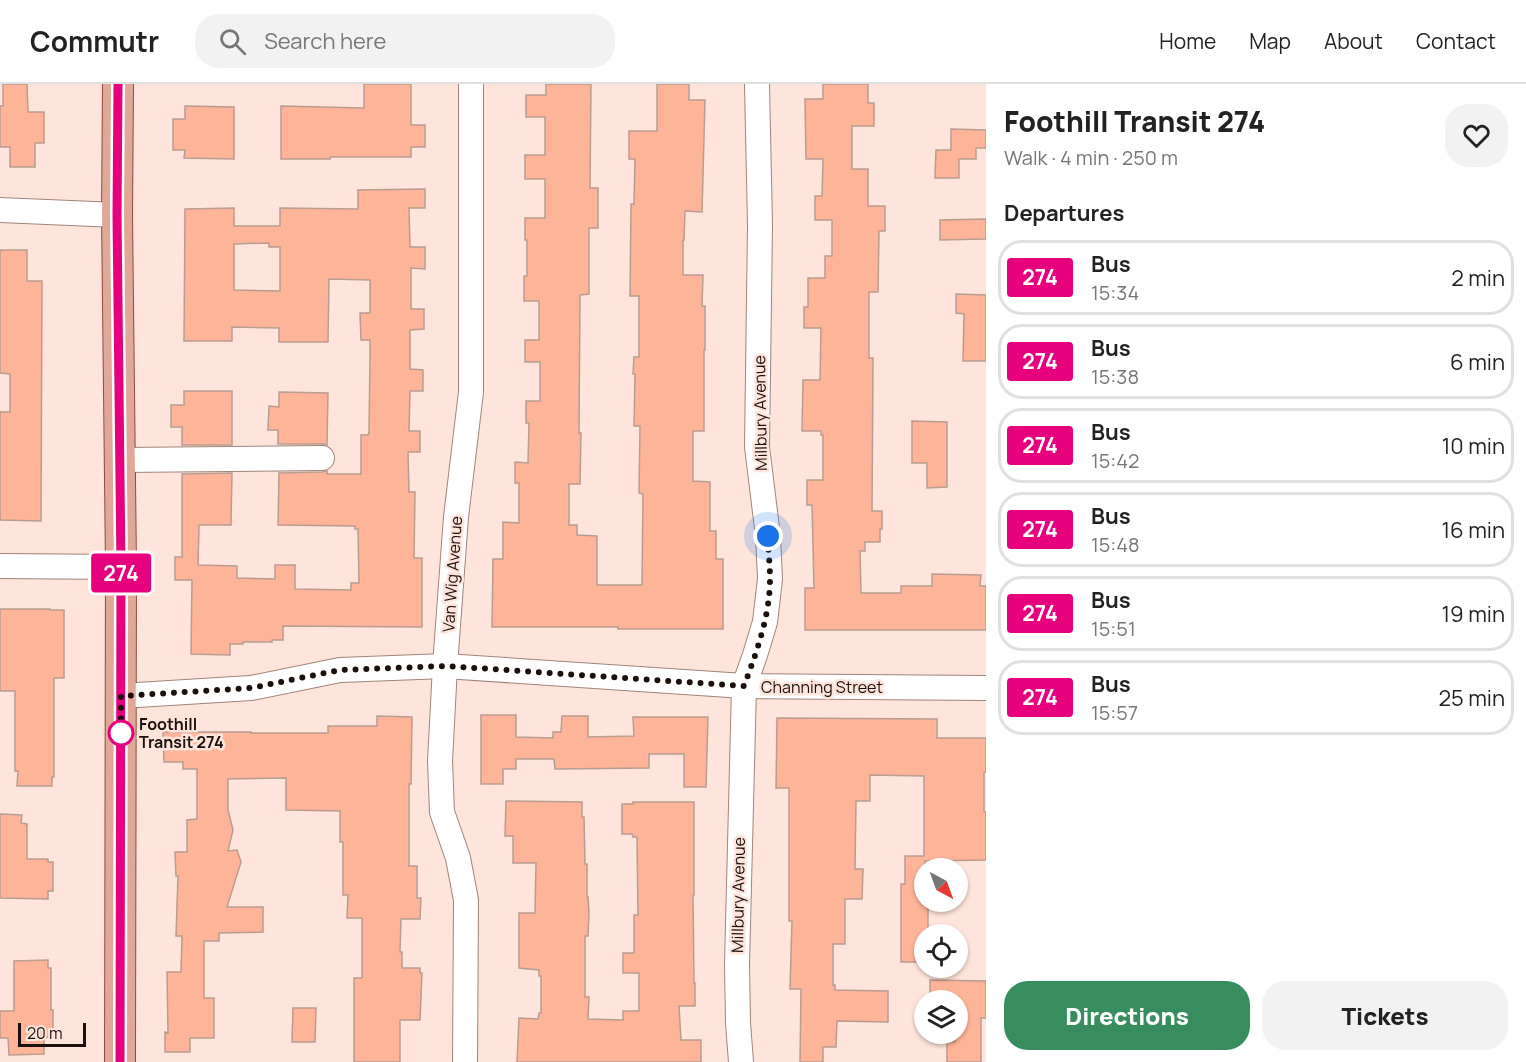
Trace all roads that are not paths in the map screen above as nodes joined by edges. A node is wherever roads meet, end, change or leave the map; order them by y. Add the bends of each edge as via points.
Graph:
1 (118, 84) edge
2 (471, 84) edge
3 (757, 84) edge
4 (0, 210) edge
5 (117, 215) junction
6 (322, 458) dead end
7 (120, 460) junction
8 (0, 566) edge
9 (121, 567) junction
10 (446, 666) junction
11 (744, 686) junction
12 (986, 688) edge
13 (121, 696) junction
14 (120, 1062) edge
15 (465, 1062) edge
16 (741, 1062) edge

1 - 5 main road
2 - 10 street, Van Wig Avenue via 471,392 456,517
3 - 11 street, Millbury Avenue via 757,447 770,579 765,622
4 - 5 street
5 - 7 main road
6 - 7 street
7 - 9 main road
8 - 9 street
9 - 13 main road
10 - 11 street, Channing Street
10 - 13 street, Channing Street via 340,670 251,688
10 - 15 street, Van Wig Avenue via 440,761 442,812 458,858 466,900
11 - 12 street, Channing Street
11 - 16 street, Millbury Avenue via 737,965
13 - 14 main road

